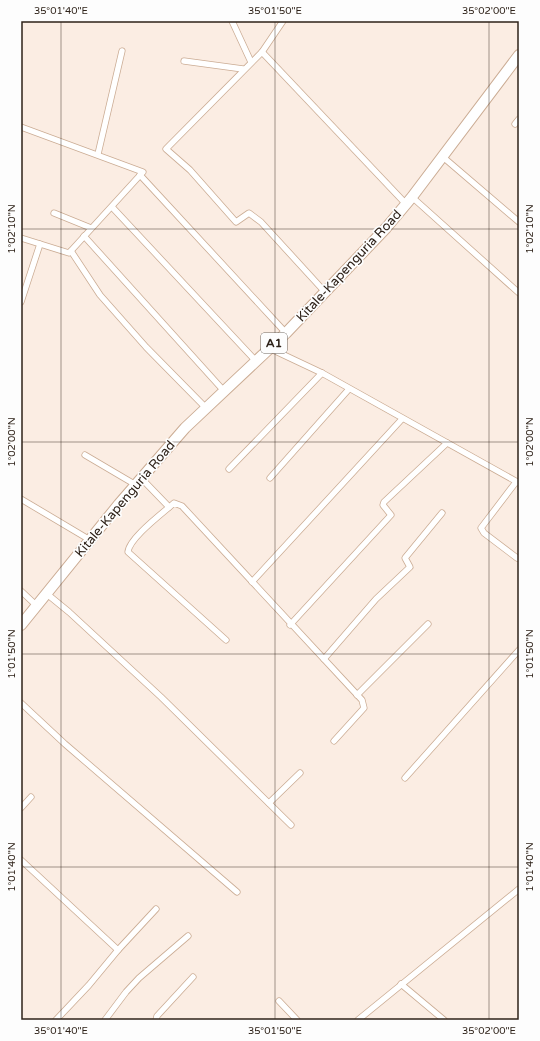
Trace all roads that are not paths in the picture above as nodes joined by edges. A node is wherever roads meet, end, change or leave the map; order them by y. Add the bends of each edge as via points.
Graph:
1 (232, 21) edge
2 (283, 21) edge
3 (122, 51) dead end
4 (262, 52) junction
5 (519, 55) edge
6 (184, 61) dead end
7 (251, 62) junction
8 (243, 69) junction
9 (21, 126) edge
10 (98, 154) junction
11 (443, 157) junction
12 (140, 175) junction
13 (409, 200) junction
14 (112, 207) junction
15 (54, 213) dead end
16 (519, 222) edge
17 (91, 228) junction
18 (84, 236) junction
19 (21, 238) edge
20 (40, 244) junction
21 (71, 251) junction
22 (325, 292) junction
23 (519, 293) edge
24 (21, 302) edge
25 (286, 333) junction
26 (269, 348) junction
27 (255, 360) junction
28 (322, 373) junction
29 (349, 389) junction
30 (224, 391) junction
31 (206, 408) junction
32 (402, 419) junction
33 (446, 443) junction
34 (84, 455) dead end
35 (229, 469) dead end
36 (270, 478) dead end
37 (139, 482) junction
38 (517, 483) edge
39 (21, 499) edge
40 (169, 507) junction
41 (442, 514) dead end
42 (90, 540) junction
43 (517, 558) dead end
44 (252, 582) junction
45 (21, 591) edge
46 (47, 594) junction
47 (37, 606) junction
48 (428, 624) dead end
49 (21, 625) edge
50 (290, 625) junction
51 (226, 640) dead end
52 (519, 650) edge
53 (324, 660) junction
54 (357, 695) junction
55 (21, 702) edge
56 (334, 741) dead end
57 (300, 773) dead end
58 (405, 778) dead end
59 (31, 797) dead end
60 (269, 803) junction
61 (21, 808) edge
62 (291, 825) dead end
63 (21, 860) edge
64 (519, 889) edge
65 (237, 892) dead end
66 (156, 909) dead end
67 (188, 936) dead end
68 (118, 950) junction
69 (193, 977) dead end
70 (401, 984) junction
71 (278, 1001) dead end
72 (56, 1020) edge
73 (105, 1020) edge
74 (156, 1020) edge
75 (297, 1020) edge
76 (358, 1020) edge
77 (444, 1020) edge

1 - 7 street
2 - 4 street
3 - 10 street
4 - 7 street
4 - 13 street
5 - 11 highway, Kitale-Kapenguria Road / A1
6 - 8 street
7 - 8 street
8 - 22 street via 166,149 190,170 236,222 249,213 261,222
9 - 10 street
10 - 12 street via 143,172
11 - 13 highway, Kitale-Kapenguria Road / A1
11 - 16 street
12 - 14 street
12 - 25 street
13 - 22 highway, Kitale-Kapenguria Road / A1
13 - 23 street
14 - 17 street
14 - 27 street
15 - 17 street
17 - 18 street
18 - 21 street
18 - 30 street
19 - 20 street
20 - 21 street via 69,253
20 - 24 street
21 - 31 street via 110,306
22 - 25 highway, Kitale-Kapenguria Road / A1
25 - 26 highway, Kitale-Kapenguria Road / A1
26 - 27 highway, Kitale-Kapenguria Road / A1
26 - 28 street
27 - 30 highway, Kitale-Kapenguria Road / A1
28 - 29 street
28 - 35 street
29 - 32 street
29 - 36 street
30 - 31 highway, Kitale-Kapenguria Road / A1
31 - 37 highway, Kitale-Kapenguria Road / A1
32 - 33 street
32 - 44 street
33 - 38 street
33 - 50 street via 384,502 382,505 391,515
34 - 37 street
37 - 40 street
37 - 42 highway, Kitale-Kapenguria Road / A1
38 - 43 street via 481,528
39 - 42 street
40 - 44 street via 177,503 182,506
40 - 51 street via 141,533 128,548 128,552
41 - 53 street via 405,558 410,567 376,599
42 - 46 highway, Kitale-Kapenguria Road / A1
44 - 50 street
45 - 47 street
46 - 47 highway, Kitale-Kapenguria Road / A1
46 - 60 street via 161,697
47 - 49 highway, Kitale-Kapenguria Road / A1
48 - 54 street
50 - 53 street
52 - 58 street
53 - 54 street
54 - 56 street via 364,703 364,708
55 - 65 street via 64,744
57 - 60 street
59 - 61 street
60 - 62 street
63 - 68 street
64 - 70 street
66 - 68 street
67 - 73 street via 139,978
68 - 72 street via 90,985
69 - 74 street
70 - 76 street
70 - 77 street
71 - 75 street

